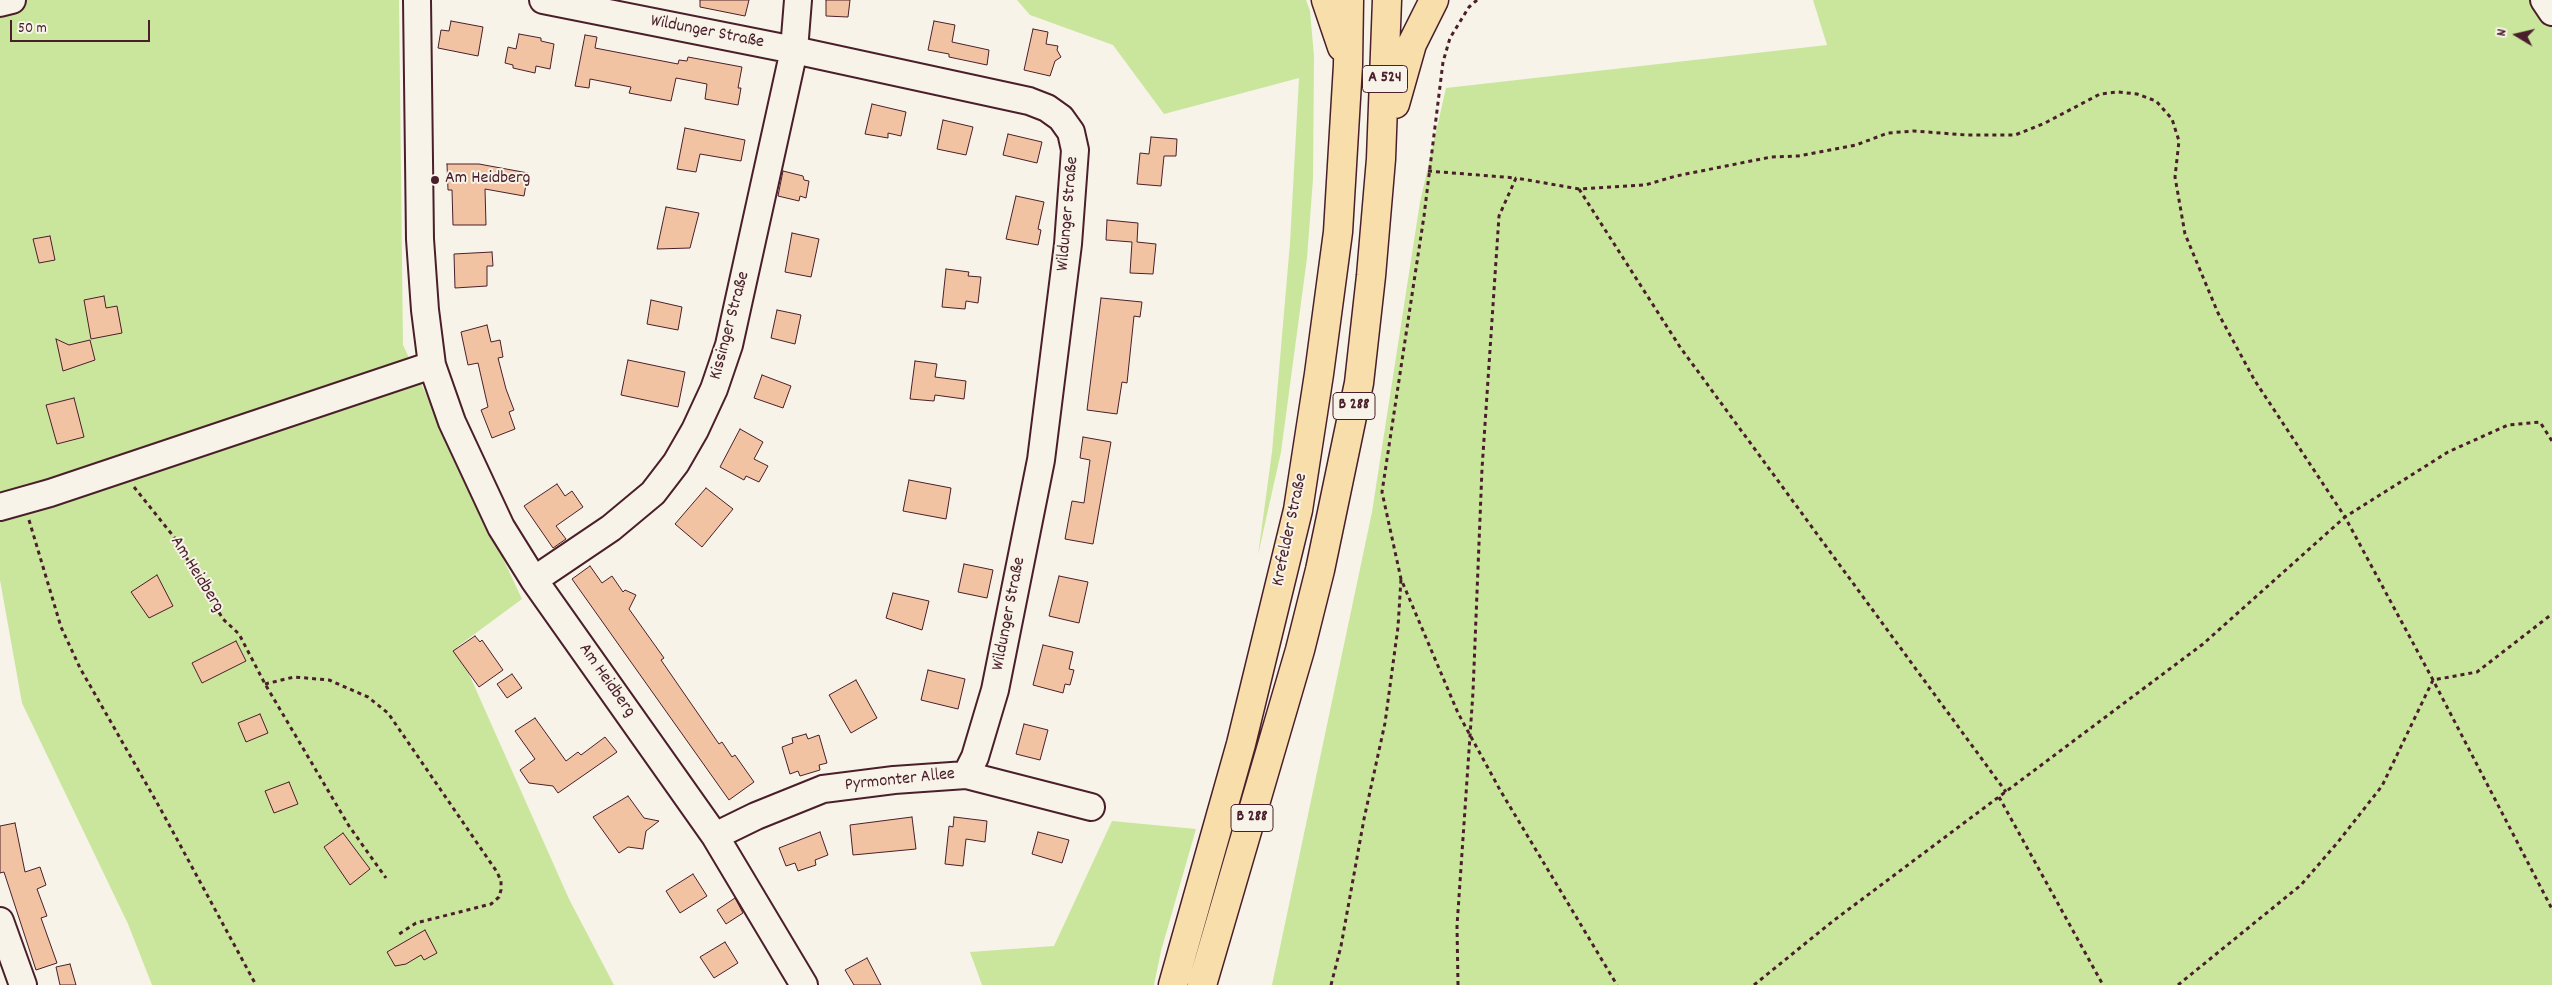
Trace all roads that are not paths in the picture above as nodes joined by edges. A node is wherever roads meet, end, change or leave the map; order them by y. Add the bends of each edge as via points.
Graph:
1 (12, 0) edge
2 (417, 0) edge
3 (543, 0) edge
4 (798, 0) edge
5 (1326, 0) edge
6 (1350, 0) edge
7 (1388, 0) edge
8 (1434, 0) edge
9 (2544, 0) edge
10 (0, 3) edge
11 (2552, 12) edge
12 (794, 50) junction
13 (1348, 65) junction
14 (1381, 158) junction
15 (432, 365) junction
16 (14, 504) edge
17 (534, 580) junction
18 (966, 775) junction
19 (1090, 807) dead end
20 (715, 836) junction
21 (0, 921) edge
22 (23, 985) edge
23 (804, 985) edge
24 (1174, 985) edge
25 (1202, 985) edge

1 - 10 street
2 - 15 street, Am Heidberg via 420,239
3 - 12 street, Wildunger Straße
4 - 12 street, Kissinger Straße
5 - 13 highway
6 - 13 highway, A 524
7 - 14 highway, A 524
8 - 14 highway via 1412,44
9 - 11 street
12 - 17 street, Kissinger Straße via 729,345 695,430 653,493 611,528
12 - 18 street, Wildunger Straße via 1029,101 1061,118 1071,132 1075,150 1068,235 1041,460 995,690 975,757
13 - 24 highway, Krefelder Straße / B 288 via 1338,232 1298,510 1241,744
14 - 25 highway, Krefelder Straße / B 288 via 1359,383 1320,570 1276,738
15 - 16 street
15 - 17 street, Am Heidberg via 472,469 501,528
17 - 20 street, Am Heidberg
18 - 19 street, Pyrmonter Allee
18 - 20 street, Pyrmonter Allee via 823,789
20 - 23 street, Am Heidberg
21 - 22 street

